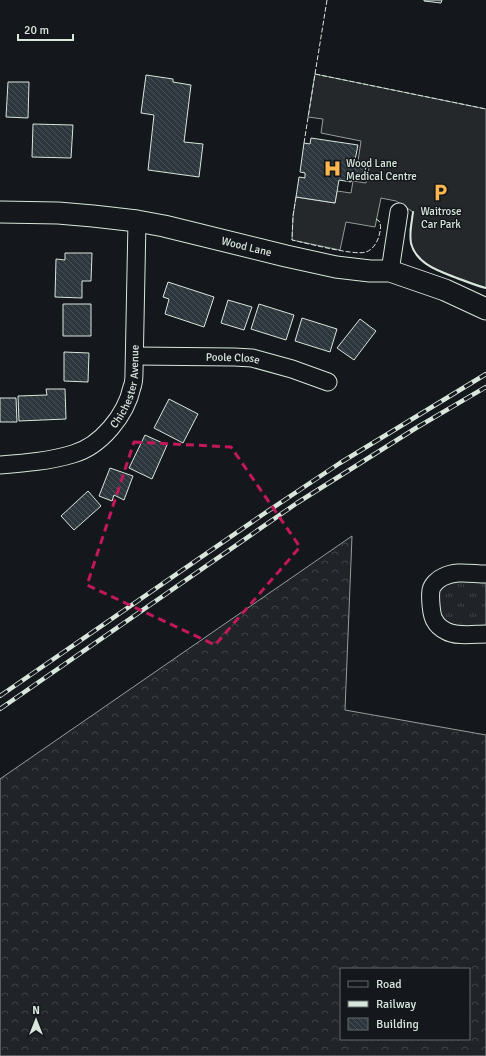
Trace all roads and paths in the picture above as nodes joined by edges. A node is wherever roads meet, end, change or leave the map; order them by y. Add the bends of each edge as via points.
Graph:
1 (0, 212) edge
2 (399, 212) dead end
3 (137, 222) junction
4 (390, 271) junction
5 (486, 309) edge
6 (135, 356) junction
7 (328, 382) dead end
8 (0, 464) edge
9 (486, 574) edge
10 (486, 634) edge

1 - 3 street, Wood Lane via 79,215
2 - 4 street
3 - 4 street, Wood Lane via 164,226 336,267
3 - 6 street, Chichester Avenue
4 - 5 street, Wood Lane via 444,290
6 - 7 street, Poole Close via 252,358
6 - 8 street, Chichester Avenue via 132,388 127,403 108,432 92,445 75,454 53,459
9 - 10 street via 449,574 441,577 432,590 434,620 447,632

